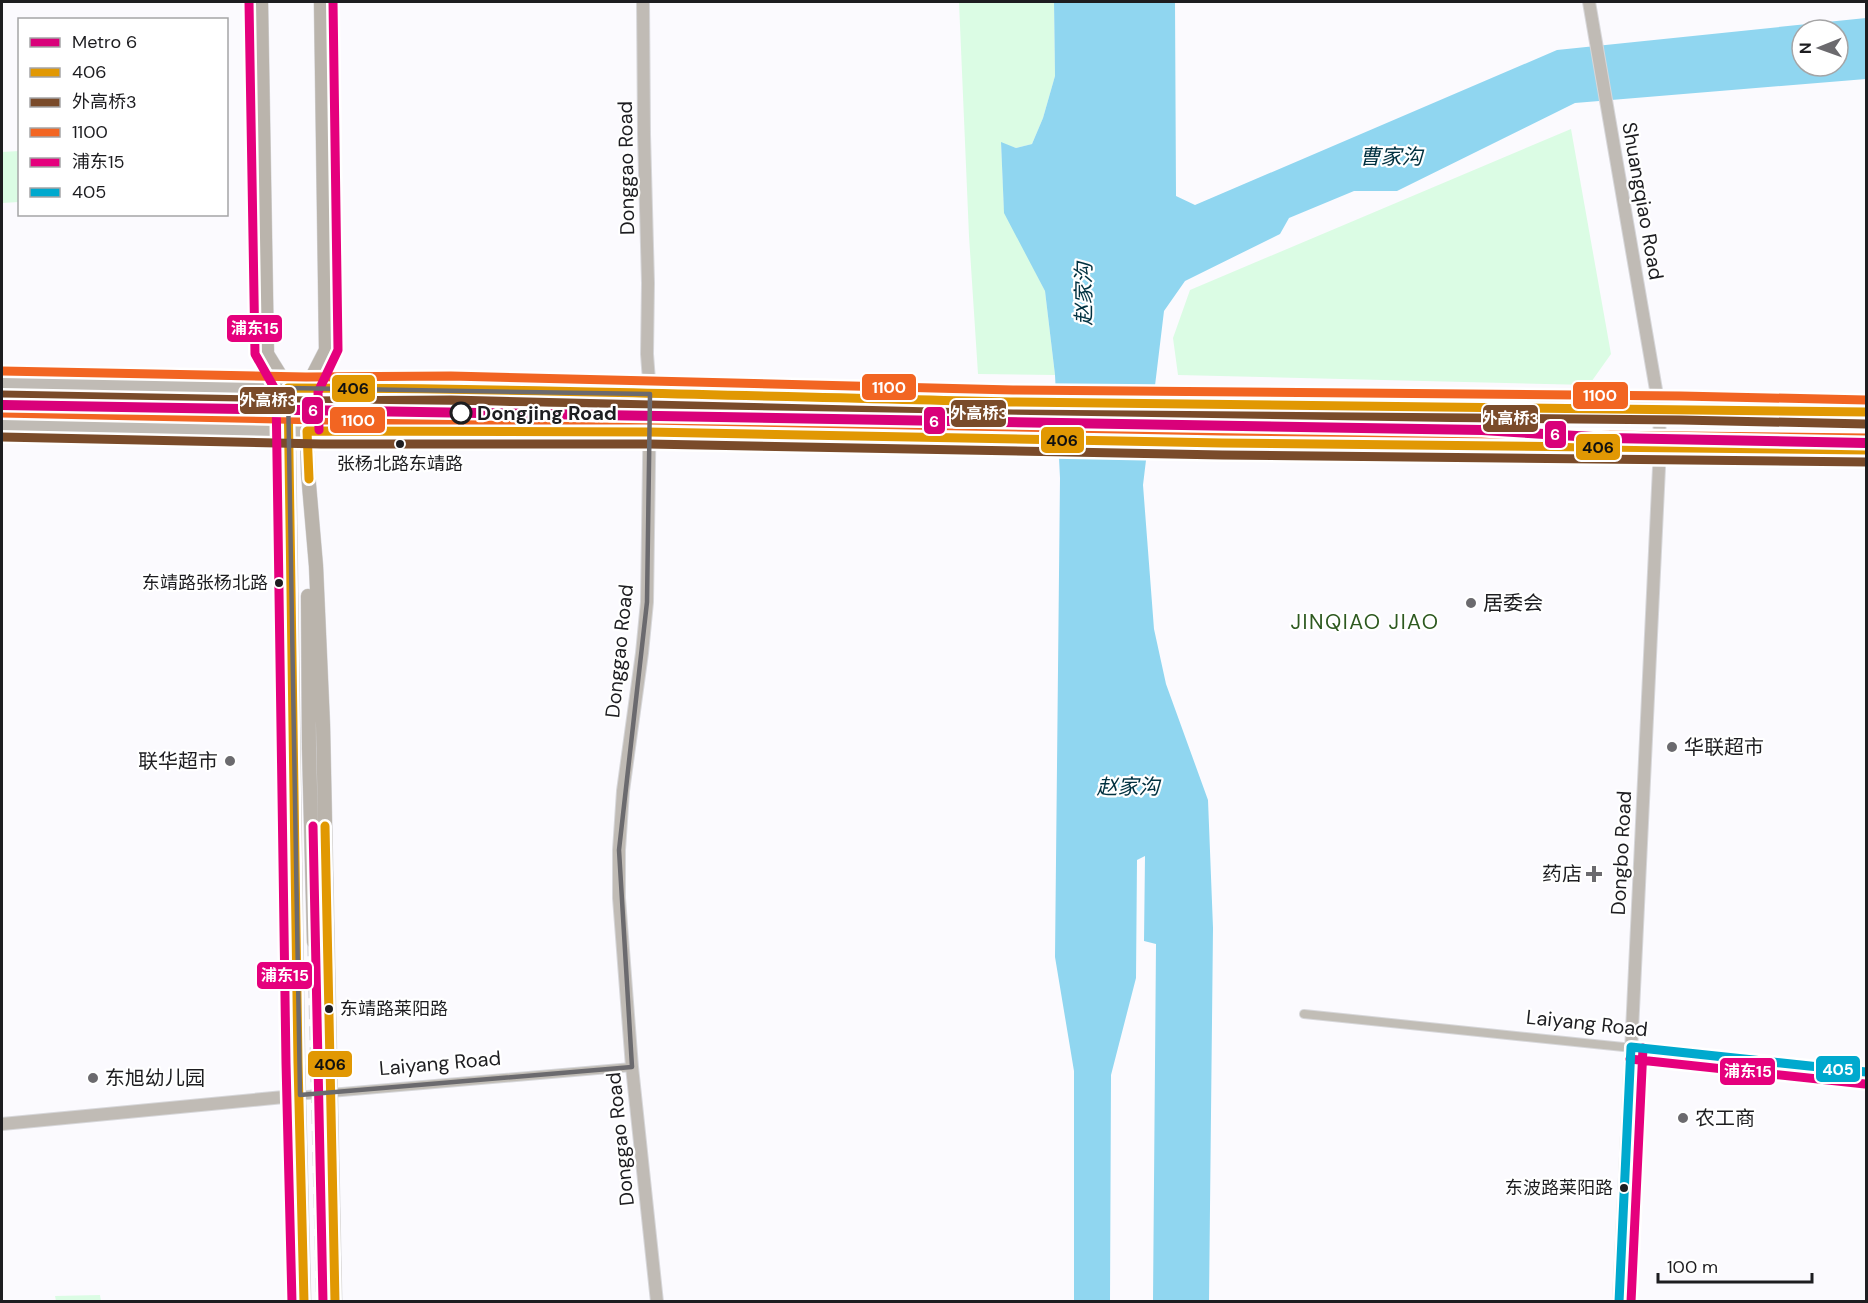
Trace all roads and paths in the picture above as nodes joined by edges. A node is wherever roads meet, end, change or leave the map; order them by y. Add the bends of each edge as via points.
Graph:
1 (261, 2) edge
2 (321, 2) edge
3 (643, 2) edge
4 (1589, 5) edge
5 (2, 383) edge
6 (288, 388) junction
7 (306, 388) junction
8 (650, 394) junction
9 (1659, 407) junction
10 (1866, 411) edge
11 (2, 425) edge
12 (289, 431) junction
13 (307, 432) junction
14 (649, 432) junction
15 (1660, 447) junction
16 (1866, 450) edge
17 (308, 473) junction
18 (314, 942) tunnel mouth
19 (1304, 1014) dead end
20 (1631, 1047) junction
21 (632, 1067) junction
22 (1866, 1072) edge
23 (331, 1092) junction
24 (300, 1095) junction
25 (284, 1097) joint
26 (300, 1119) junction
27 (2, 1124) edge
28 (304, 1302) edge
29 (310, 1302) edge
30 (335, 1302) edge
31 (657, 1302) edge
32 (1618, 1302) edge

1 - 6 main road via 267,354
2 - 7 main road via 326,350
3 - 8 main road, Donggao Road via 646,354
4 - 9 main road, Shuangqiao Road
5 - 6 main road
6 - 7 main road
6 - 12 main road
7 - 8 main road via 451,387
7 - 13 main road
8 - 9 main road via 1230,405
8 - 14 main road, Donggao Road
9 - 10 main road
9 - 15 main road, Dongbo Road
11 - 12 main road
12 - 13 main road
12 - 24 main road
13 - 14 main road
13 - 17 main road
14 - 15 main road
14 - 21 main road, Donggao Road via 647,602 619,850 621,950
15 - 16 main road
15 - 20 main road, Dongbo Road
17 - 18 main road
17 - 23 main road via 323,725
19 - 20 street, Laiyang Road
20 - 22 street, Laiyang Road
20 - 32 main road, Dongbo Road
21 - 23 street, Laiyang Road
21 - 31 main road, Donggao Road
23 - 24 street, Laiyang Road
23 - 30 main road
24 - 25 street, Laiyang Road
24 - 26 main road
25 - 27 main road, Laiyang Road
26 - 28 main road
26 - 29 main road

